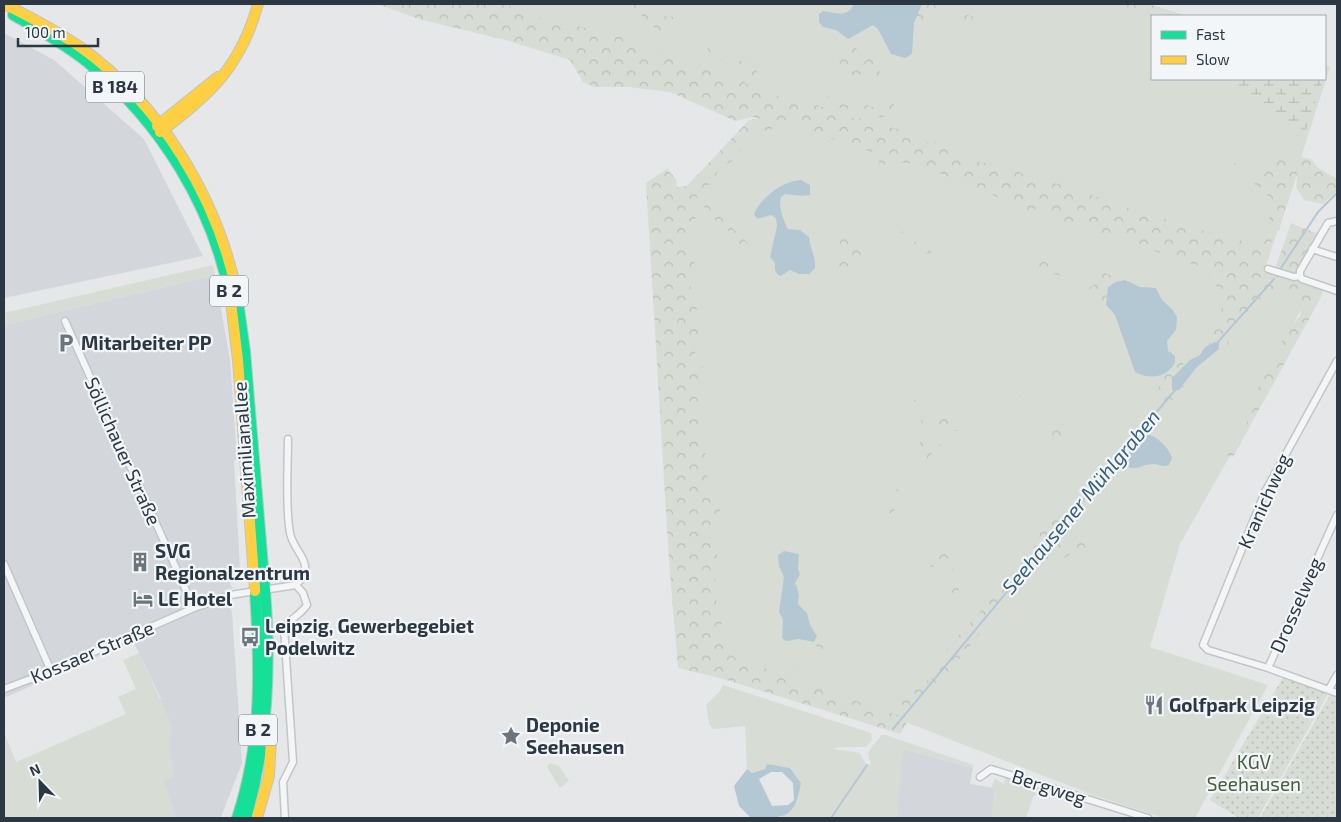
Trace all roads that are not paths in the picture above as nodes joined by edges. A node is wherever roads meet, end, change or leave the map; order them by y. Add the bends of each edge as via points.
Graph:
1 (4, 4) edge
2 (258, 4) edge
3 (4, 10) edge
4 (159, 129) junction
5 (1334, 221) edge
6 (1312, 249) junction
7 (1337, 257) edge
8 (1268, 269) dead end
9 (1300, 276) junction
10 (1337, 291) edge
11 (65, 321) dead end
12 (1337, 361) edge
13 (288, 439) dead end
14 (1337, 515) edge
15 (4, 564) edge
16 (296, 585) junction
17 (260, 590) junction
18 (194, 608) junction
19 (1268, 668) junction
20 (52, 671) junction
21 (1337, 675) edge
22 (4, 689) edge
23 (1329, 689) junction
24 (1337, 693) edge
25 (268, 720) junction
26 (980, 777) dead end
27 (246, 791) junction
28 (229, 818) edge
29 (237, 818) edge
30 (246, 818) edge
31 (257, 818) edge
32 (285, 818) edge
33 (1148, 818) edge

1 - 4 main road, Maximilianallee / B 184 via 49,27 84,51 124,86
2 - 4 main road via 239,54
3 - 4 main road, B 184 via 89,64
4 - 17 main road, Maximilianallee / B 2 via 200,206 218,251 229,292
4 - 17 main road, Maximilianallee / B 2 via 190,167 214,215 241,290
5 - 6 street
6 - 7 street
6 - 9 street
8 - 9 street
9 - 10 street via 1302,280
11 - 18 street, Söllichauer Straße
12 - 19 street, Kranichweg via 1263,496 1204,647
13 - 16 street via 290,534 305,565 304,575
14 - 19 street, Drosselweg
15 - 20 street
16 - 17 street
16 - 32 street via 307,604 284,627 293,762 283,782
17 - 18 street, Kossaer Straße via 230,595
17 - 25 main road, Maximilianallee / B 2 via 270,662
17 - 27 main road, Maximilianallee / B 2 via 260,695 255,753
18 - 20 street, Kossaer Straße
19 - 23 street
20 - 22 street, Kossaer Straße
21 - 23 street
23 - 24 street
25 - 30 main road, Maximilianallee / B 2 via 260,770
25 - 31 main road via 271,764
26 - 33 street, Bergweg via 991,769
27 - 28 main road
27 - 29 main road, Maximilianallee / B 2

